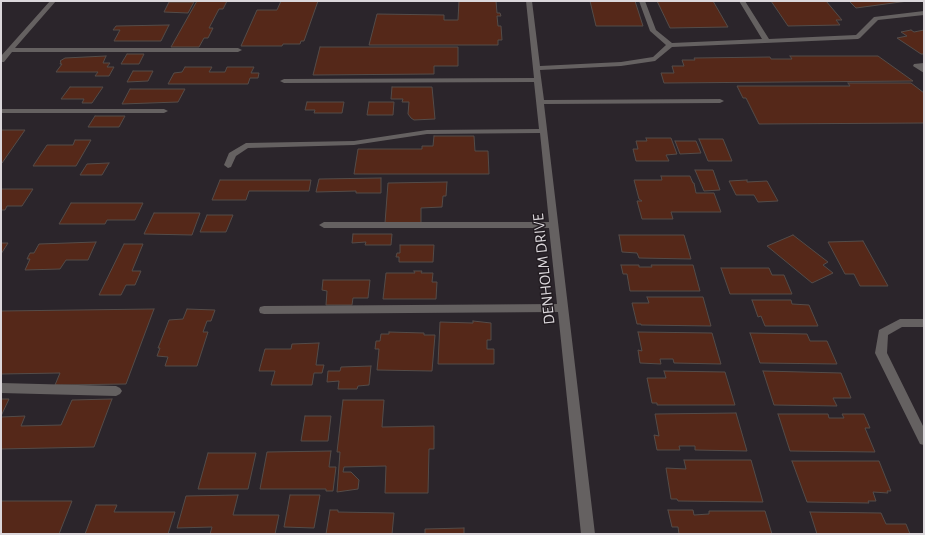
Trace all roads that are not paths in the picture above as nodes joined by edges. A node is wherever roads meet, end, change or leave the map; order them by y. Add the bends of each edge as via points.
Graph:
1 (53, 1) edge
2 (529, 1) edge
3 (642, 1) edge
4 (742, 1) edge
5 (924, 13) edge
6 (766, 40) junction
7 (670, 46) junction
8 (1, 47) edge
9 (11, 48) junction
10 (238, 50) dead end
11 (1, 60) edge
12 (924, 65) edge
13 (536, 68) junction
14 (924, 71) edge
15 (538, 80) junction
16 (284, 81) dead end
17 (720, 101) dead end
18 (540, 102) junction
19 (1, 111) edge
20 (164, 111) dead end
21 (543, 131) junction
22 (228, 165) dead end
23 (324, 224) dead end
24 (554, 225) junction
25 (563, 308) junction
26 (264, 310) dead end
27 (924, 323) edge
28 (1, 388) edge
29 (116, 391) dead end
30 (924, 440) edge
31 (588, 534) edge

1 - 9 street
2 - 13 street, DENHOLM DRIVE
3 - 7 street via 653,31
4 - 6 street
5 - 6 street via 876,18 858,37
6 - 7 street
7 - 13 street via 656,60
8 - 9 street
9 - 10 street
9 - 11 street
12 - 14 street via 917,66
13 - 15 street, DENHOLM DRIVE
15 - 16 street
15 - 18 street, DENHOLM DRIVE
17 - 18 street
18 - 21 street, DENHOLM DRIVE
19 - 20 street
21 - 22 street via 427,132 354,143 246,146 232,155
21 - 24 street, DENHOLM DRIVE
23 - 24 street
24 - 25 street, DENHOLM DRIVE
25 - 26 street
25 - 31 street, DENHOLM DRIVE
27 - 30 street via 900,323 883,333 881,353
28 - 29 street

